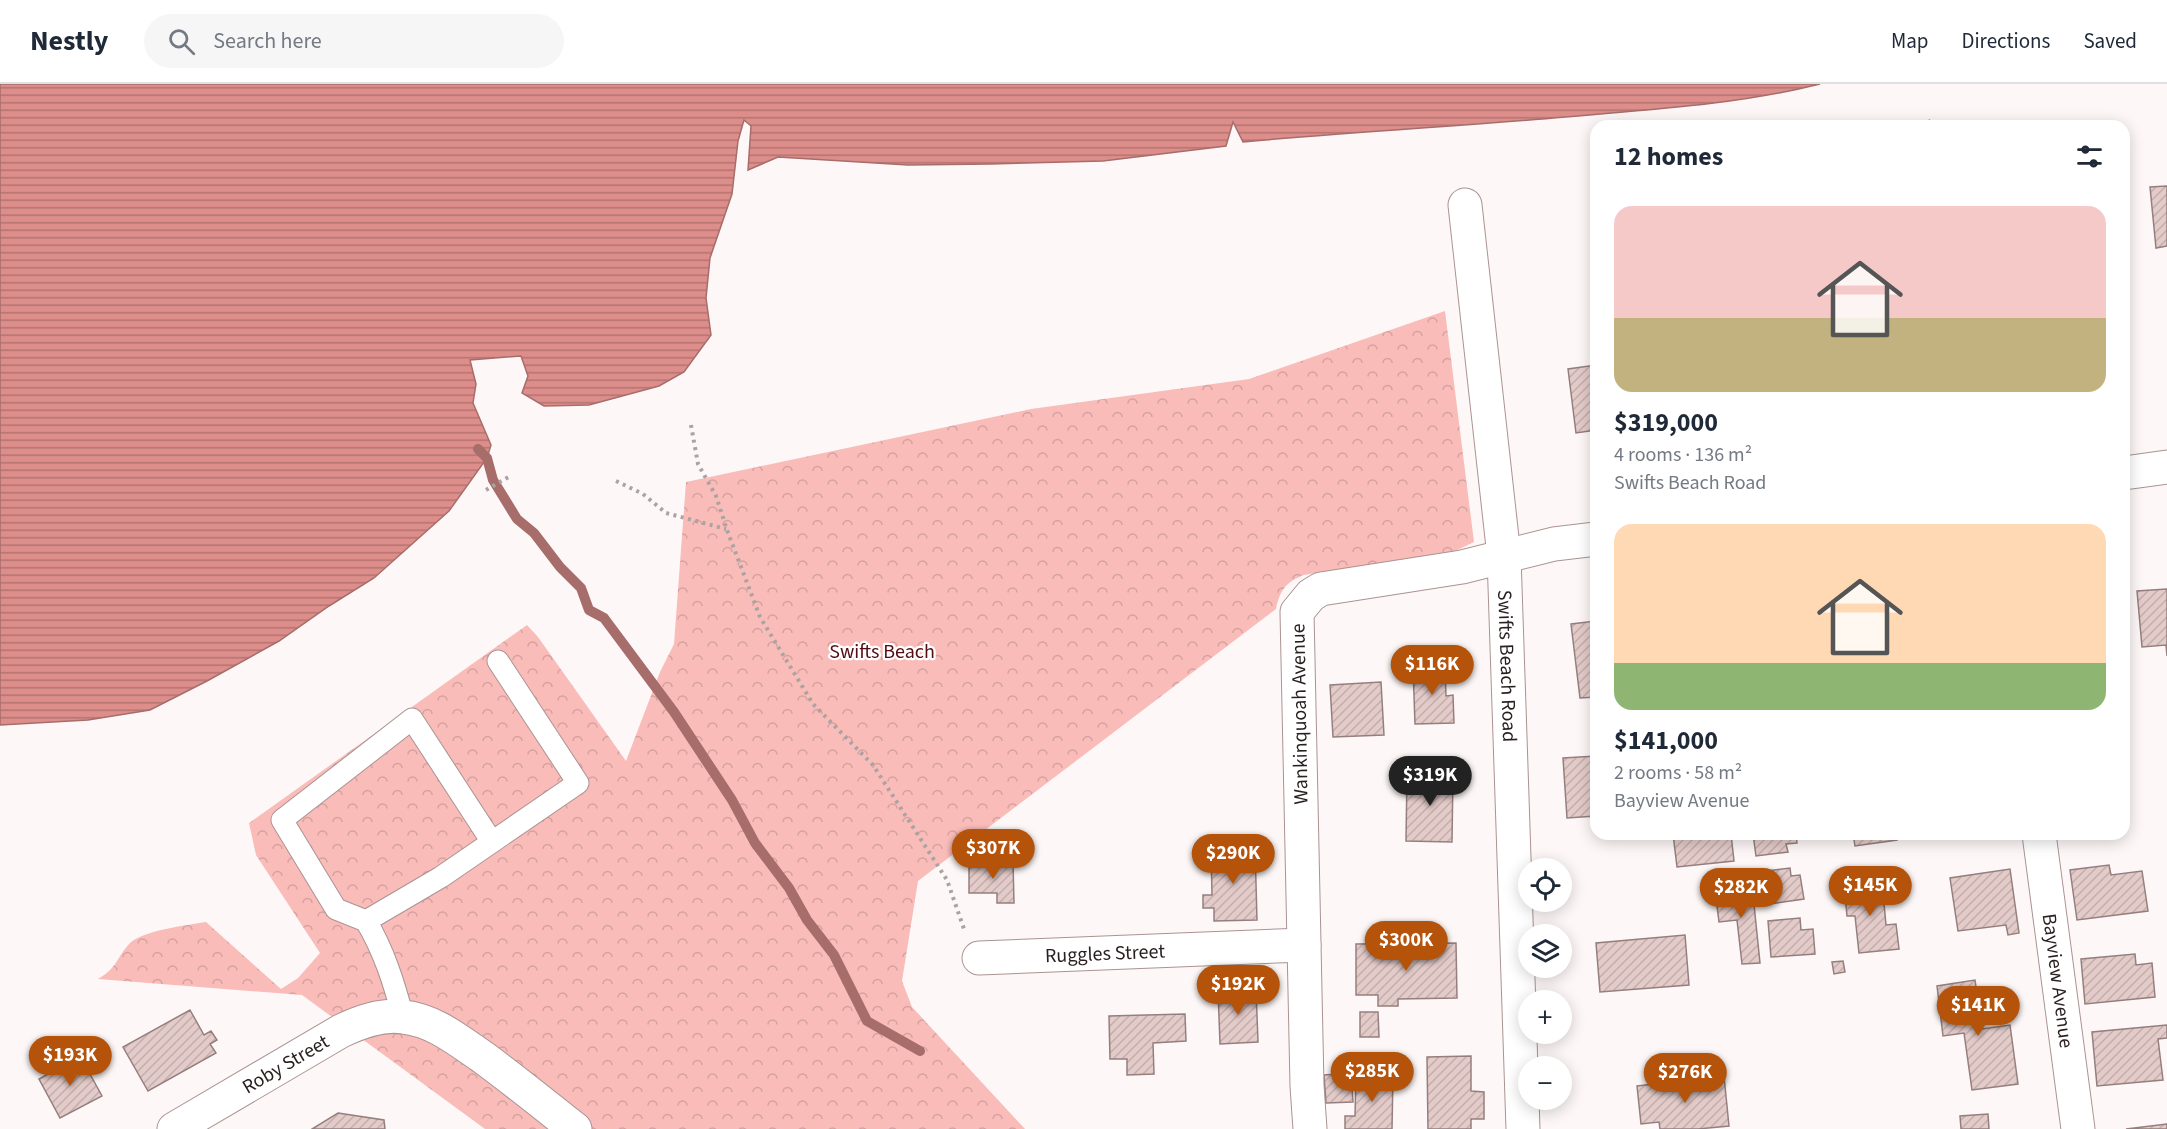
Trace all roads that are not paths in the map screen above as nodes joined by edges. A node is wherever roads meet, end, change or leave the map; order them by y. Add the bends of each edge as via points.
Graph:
1 (1465, 205) dead end
2 (2167, 467) edge
3 (2130, 472) edge
4 (1590, 540) edge
5 (1504, 556) junction
6 (498, 661) dead end
7 (2040, 840) edge
8 (492, 842) junction
9 (366, 921) junction
10 (1304, 945) junction
11 (979, 958) road end
12 (403, 1017) junction
13 (174, 1129) edge
14 (575, 1129) edge
15 (1310, 1129) edge
16 (1523, 1129) edge
17 (2079, 1129) edge

1 - 5 street, Swifts Beach Road
2 - 3 street
4 - 5 street, Wankinquoah Avenue
5 - 10 street, Wankinquoah Avenue via 1462,567 1321,589 1297,612
5 - 16 street, Swifts Beach Road
6 - 8 lane via 578,783
7 - 17 street, Bayview Avenue
8 - 9 lane via 441,878
8 - 9 lane via 412,720 282,820 336,909
9 - 12 lane via 379,942
10 - 11 street, Ruggles Street
10 - 15 street, Wankinquoah Avenue
12 - 13 street, Roby Street via 362,1022 341,1031
12 - 14 street via 449,1033

